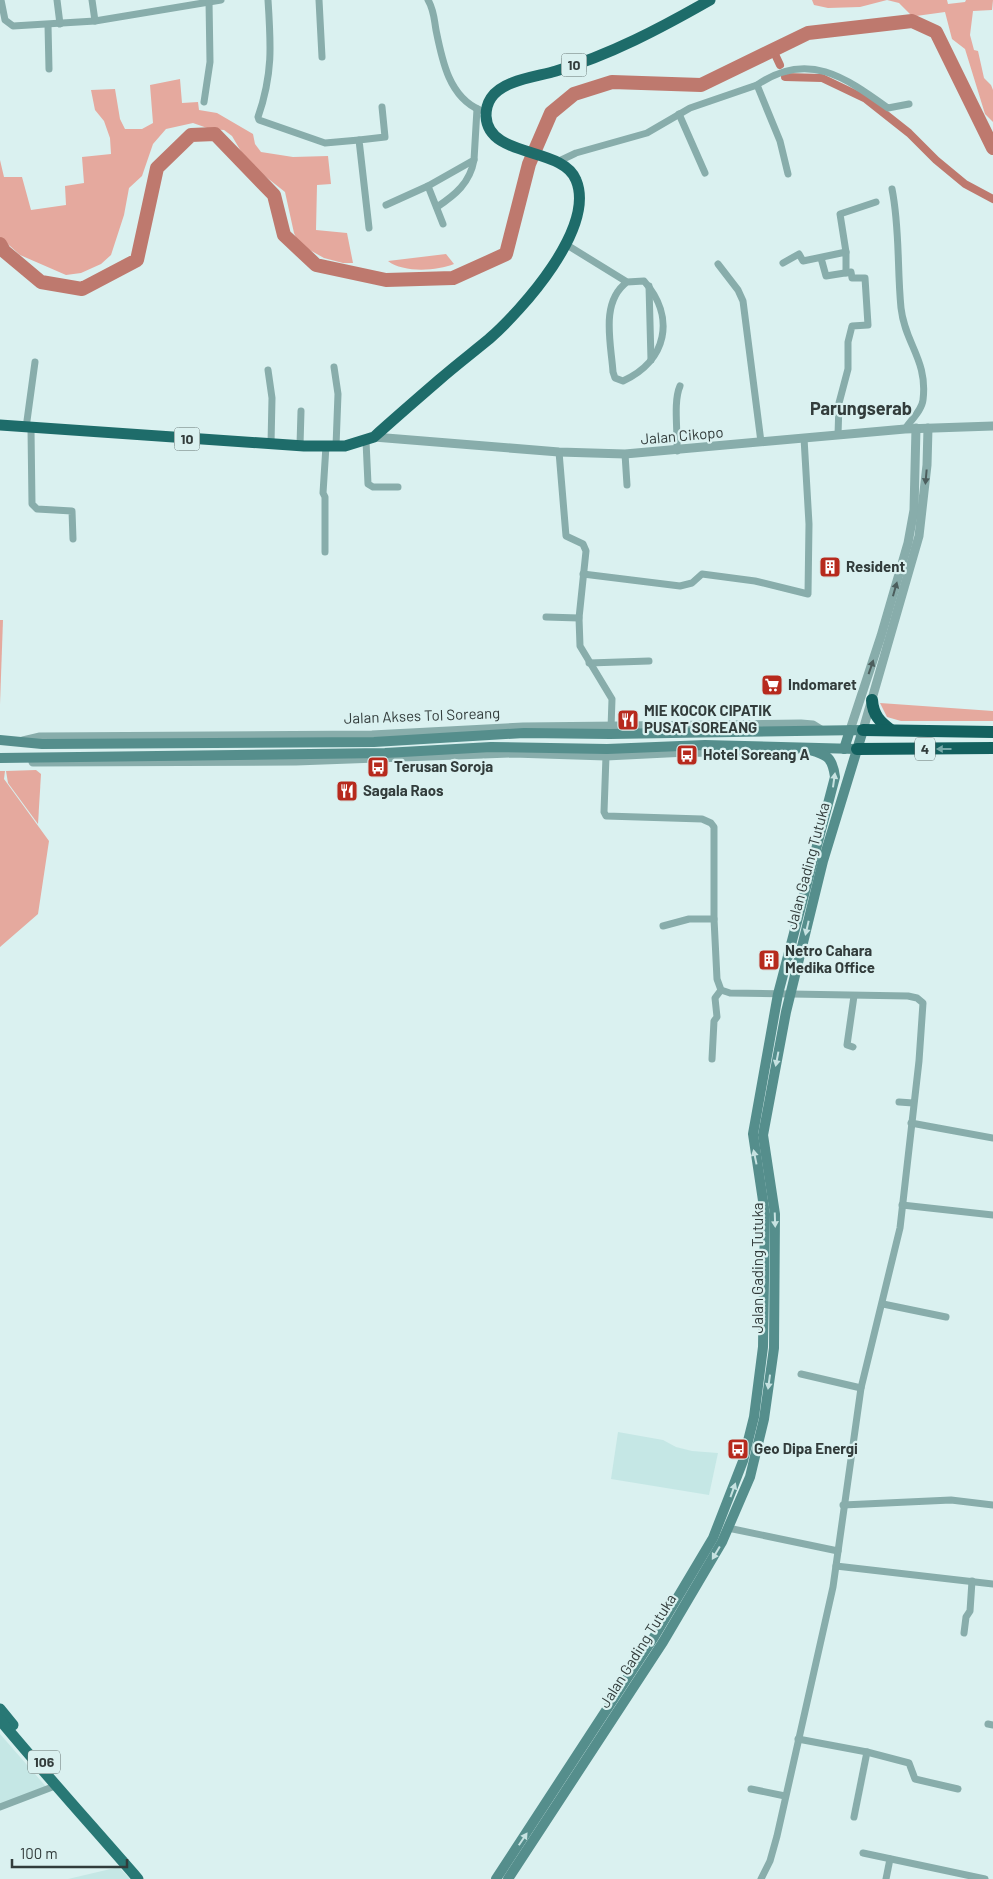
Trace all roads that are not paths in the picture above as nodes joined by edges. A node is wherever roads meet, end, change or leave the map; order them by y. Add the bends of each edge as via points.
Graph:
1 (1, 0) edge
2 (57, 0) edge
3 (92, 0) edge
4 (221, 0) edge
5 (268, 0) edge
6 (319, 0) edge
7 (428, 0) edge
8 (710, 0) edge
9 (209, 1) edge
10 (95, 21) junction
11 (60, 24) junction
12 (48, 25) junction
13 (322, 57) dead end
14 (50, 69) dead end
15 (757, 85) junction
16 (204, 102) dead end
17 (909, 104) dead end
18 (382, 107) dead end
19 (482, 111) junction
20 (678, 114) junction
21 (359, 140) junction
22 (474, 160) junction
23 (555, 161) junction
24 (705, 173) dead end
25 (788, 174) dead end
26 (428, 186) junction
27 (892, 189) dead end
28 (876, 202) dead end
29 (386, 205) dead end
30 (437, 207) junction
31 (443, 224) dead end
32 (369, 228) dead end
33 (567, 245) junction
34 (846, 252) junction
35 (821, 258) junction
36 (784, 263) dead end
37 (718, 264) dead end
38 (846, 273) junction
39 (626, 282) junction
40 (649, 286) junction
41 (651, 360) junction
42 (35, 362) dead end
43 (334, 368) dead end
44 (268, 370) dead end
45 (680, 386) dead end
46 (301, 411) dead end
47 (0, 425) edge
48 (993, 426) edge
49 (916, 428) junction
50 (928, 428) junction
51 (28, 429) junction
52 (905, 429) junction
53 (838, 435) junction
54 (804, 438) junction
55 (370, 439) junction
56 (761, 442) junction
57 (271, 444) junction
58 (300, 446) junction
59 (331, 446) junction
60 (677, 451) junction
61 (559, 452) junction
62 (625, 454) junction
63 (627, 485) dead end
64 (398, 487) dead end
65 (73, 539) dead end
66 (325, 552) dead end
67 (584, 574) junction
68 (546, 617) dead end
69 (579, 618) junction
70 (649, 661) dead end
71 (589, 663) junction
72 (872, 700) junction
73 (611, 728) junction
74 (523, 730) junction
75 (821, 730) junction
76 (850, 730) junction
77 (863, 730) junction
78 (891, 730) junction
79 (993, 732) edge
80 (0, 740) edge
81 (23, 741) junction
82 (297, 743) junction
83 (803, 748) junction
84 (993, 748) edge
85 (850, 749) junction
86 (482, 750) junction
87 (296, 754) junction
88 (606, 756) junction
89 (0, 758) edge
90 (24, 758) junction
91 (714, 918) junction
92 (663, 926) dead end
93 (721, 990) junction
94 (778, 994) junction
95 (791, 995) junction
96 (854, 996) junction
97 (853, 1047) dead end
98 (712, 1059) dead end
99 (899, 1102) dead end
100 (913, 1103) junction
101 (911, 1123) junction
102 (993, 1138) edge
103 (902, 1205) junction
104 (993, 1215) edge
105 (883, 1304) junction
106 (946, 1317) dead end
107 (801, 1374) dead end
108 (861, 1388) junction
109 (843, 1505) junction
110 (993, 1505) edge
111 (728, 1528) junction
112 (838, 1551) junction
113 (836, 1566) junction
114 (972, 1581) junction
115 (993, 1584) edge
116 (964, 1633) dead end
117 (616, 1705) junction
118 (0, 1709) edge
119 (0, 1720) edge
120 (798, 1739) junction
121 (866, 1752) junction
122 (55, 1786) junction
123 (751, 1789) dead end
124 (958, 1789) dead end
125 (786, 1796) junction
126 (0, 1807) edge
127 (85, 1817) junction
128 (854, 1817) dead end
129 (863, 1853) dead end
130 (890, 1860) junction
131 (138, 1879) edge
132 (496, 1879) edge
133 (508, 1879) edge
134 (761, 1879) edge
135 (886, 1879) edge
136 (985, 1879) edge

1 - 12 street via 9,25
2 - 11 street
3 - 10 street
4 - 9 street
5 - 21 street via 271,61 259,120 325,143
6 - 13 street
7 - 19 street via 434,11 453,87
8 - 19 highway, 10 via 621,46 503,88
9 - 10 street
9 - 16 street via 211,53
10 - 11 street
11 - 12 street
12 - 14 street
15 - 17 street via 777,72 815,68 861,88 888,108
15 - 20 street
15 - 25 street via 780,141
18 - 21 street via 385,138
19 - 22 street
19 - 23 highway via 488,128 500,140
20 - 23 street via 647,133
20 - 24 street
21 - 32 street
22 - 26 street
22 - 30 street via 469,179
23 - 33 highway via 574,175 579,190 577,217
26 - 29 street
26 - 30 street
27 - 52 street via 898,232 901,308 906,333 924,374 922,404
28 - 34 street via 840,214
30 - 31 street
33 - 39 street
33 - 55 highway via 510,319
34 - 35 street
34 - 38 street
35 - 36 street via 803,262 799,254
35 - 38 street via 826,276
37 - 56 street via 741,295
38 - 53 street via 851,272 852,278 865,278 868,325 852,326 848,342 848,370 839,403
39 - 40 street via 644,281
39 - 41 street via 617,289 611,305 609,325 615,378 623,381 634,376
40 - 41 street
40 - 41 street via 661,308 664,324 664,336
42 - 51 street
43 - 59 street via 338,394
44 - 57 street via 272,398
45 - 60 street via 675,402
46 - 58 street
47 - 51 highway, 10
48 - 50 street, Jalan Cikopo
49 - 50 street, Jalan Cikopo
49 - 52 street, Jalan Cikopo
76 -> 49 street, Jalan Gading Tutuka via 882,636 908,544 914,510
50 -> 72 street, Jalan Gading Tutuka via 928,464 919,536
51 - 57 highway, 10
51 - 65 street via 32,504 37,509 72,511
52 - 53 street, Jalan Cikopo
53 - 54 street, Jalan Cikopo
54 - 56 street, Jalan Cikopo
54 - 67 street via 809,524 808,594 755,580 702,574 692,583 680,586
55 - 59 highway, 10
55 - 61 street, Jalan Cikopo
55 - 64 street via 368,484
56 - 60 street, Jalan Cikopo
57 - 58 highway, 10
58 - 59 highway, 10
59 - 66 street via 323,493
60 - 62 street, Jalan Cikopo
61 - 62 street, Jalan Cikopo
61 - 67 street via 566,532 570,539 585,547
62 - 63 street
67 - 69 street
68 - 69 street
69 - 71 street via 580,646
70 - 71 street
71 - 73 street via 613,702
72 - 77 street, Jalan Gading Tutuka
72 - 78 highway via 872,709 878,719
73 - 74 street, Jalan Akses Tol Soreang
73 - 75 street, Jalan Akses Tol Soreang via 801,724
74 - 75 main road, Jalan Akses Tol Soreang via 610,734
74 - 81 street, Jalan Akses Tol Soreang via 372,735 40,736
74 - 82 main road, Jalan Akses Tol Soreang via 374,742
75 - 76 main road, Jalan Akses Tol Soreang
76 - 77 main road, Jalan Akses Tol Soreang
76 - 85 main road, Jalan Gading Tutuka
77 - 78 highway, 4
77 - 85 main road, Jalan Gading Tutuka
78 - 79 highway, 4
80 - 81 main road, Jalan Akses Tol Soreang
81 - 82 main road, Jalan Akses Tol Soreang via 42,744
82 - 87 main road
83 - 85 main road
83 - 86 main road via 705,745
83 - 88 street via 786,754 695,752
94 -> 83 main road, Jalan Gading Tutuka via 836,777 833,762 826,755
84 -> 85 highway, 4
85 -> 95 main road, Jalan Gading Tutuka
86 - 87 main road
86 - 88 street
86 - 90 street via 388,759 154,763 37,762
87 - 90 main road
88 - 91 street via 606,816 702,819 713,825
89 - 90 main road
91 - 92 street
91 - 93 street via 717,979
93 - 94 street
93 - 98 street via 716,996 718,1018 714,1021
94 - 95 street
117 -> 94 main road, Jalan Gading Tutuka via 713,1538 734,1486 754,1417 763,1347 765,1225 753,1134
95 - 96 street
95 -> 111 main road, Jalan Gading Tutuka via 763,1142 775,1214 774,1348 764,1419 752,1467
96 - 97 street via 846,1044
96 - 100 street via 914,997 922,1001
99 - 100 street
100 - 101 street
101 - 102 street
101 - 103 street
103 - 104 street
103 - 105 street
105 - 106 street
105 - 108 street
107 - 108 street
108 - 109 street
109 - 110 street via 951,1500
109 - 112 street
111 - 112 street
111 -> 117 main road, Jalan Gading Tutuka via 662,1642
112 - 113 street
113 - 114 street
113 - 120 street
114 - 115 street
114 - 116 street via 970,1611
132 -> 117 main road, Jalan Gading Tutuka
117 - 133 main road, Jalan Gading Tutuka
118 - 127 main road, 106 via 68,1790
119 - 122 main road, 106
120 - 121 street
120 - 125 street
121 - 124 street via 909,1763 915,1779
121 - 128 street
122 - 126 street
122 - 127 main road, 106
123 - 125 street
125 - 134 street via 770,1861
127 - 131 main road, 106
129 - 130 street
130 - 135 street
130 - 136 street

